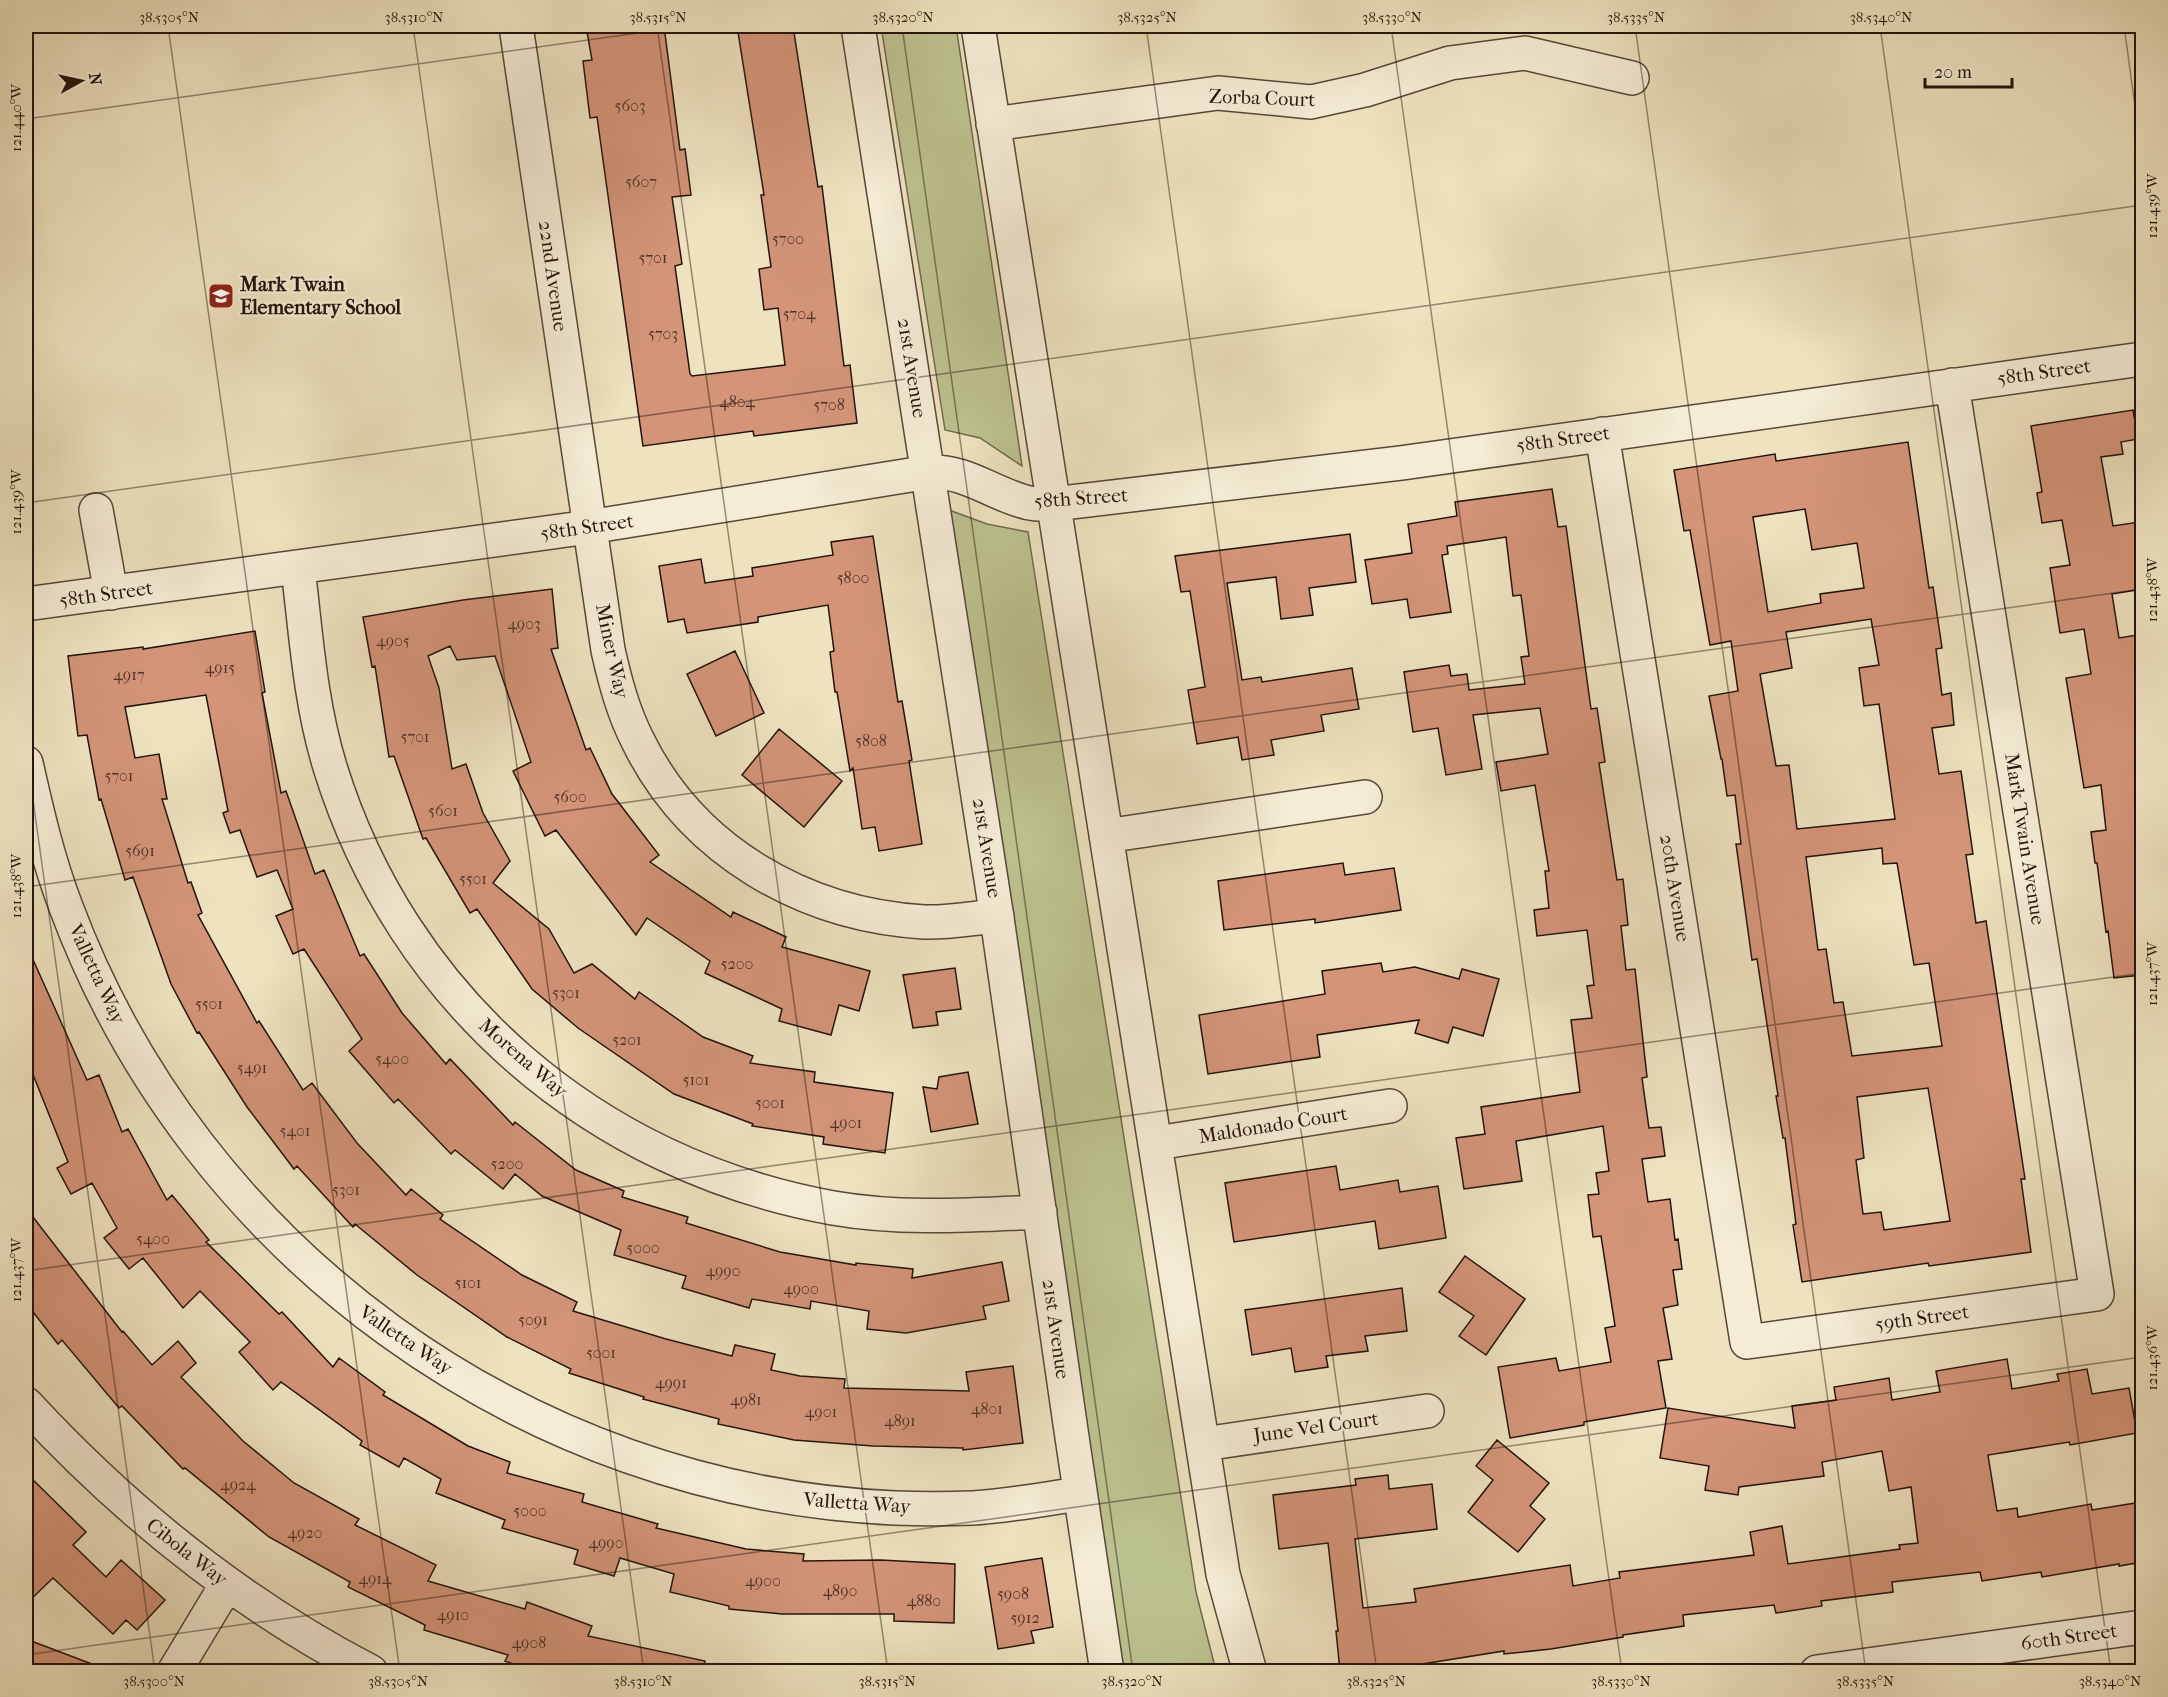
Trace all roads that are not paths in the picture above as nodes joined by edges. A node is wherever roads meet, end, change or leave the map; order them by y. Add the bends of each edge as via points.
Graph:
1 (516, 26) edge
2 (858, 26) edge
3 (978, 26) edge
4 (1632, 78) dead end
5 (993, 124) junction
6 (2142, 359) edge
7 (1953, 385) junction
8 (1602, 434) junction
9 (929, 472) junction
10 (1054, 504) junction
11 (96, 510) dead end
12 (589, 527) junction
13 (298, 568) junction
14 (111, 593) junction
15 (26, 604) edge
16 (26, 763) edge
17 (1365, 797) dead end
18 (1107, 836) junction
19 (997, 916) junction
20 (1390, 1106) dead end
21 (1156, 1143) junction
22 (1040, 1212) junction
23 (2097, 1294) joint
24 (1747, 1342) joint
25 (26, 1404) edge
26 (1427, 1411) dead end
27 (1204, 1443) junction
28 (1079, 1494) junction
29 (227, 1584) junction
30 (2142, 1627) edge
31 (174, 1671) edge
32 (371, 1671) edge
33 (1107, 1671) edge
34 (1250, 1671) edge
35 (1817, 1671) edge

1 - 12 street, 22nd Avenue
2 - 9 street, 21st Avenue
3 - 5 street
4 - 5 street, Zorba Court via 1525,53 1450,63 1365,90 1311,102 1218,93
5 - 10 street
6 - 7 street, 58th Street
7 - 8 street, 58th Street
7 - 23 street, Mark Twain Avenue
8 - 10 street, 58th Street via 1401,463
8 - 24 street, 20th Avenue
9 - 10 street, 58th Street via 956,474 1023,502
9 - 12 street, 58th Street
9 - 19 street, 21st Avenue
10 - 18 street
11 - 14 street
12 - 13 street, 58th Street
12 - 19 street, Miner Way via 619,695 638,741 691,817 752,868 792,891 836,907 875,917 926,922
13 - 14 street, 58th Street
13 - 22 street, Morena Way via 312,692 329,765 352,828 381,888 435,970 479,1021 527,1066 627,1136 697,1170 759,1191 835,1208 890,1215
14 - 15 street, 58th Street
16 - 28 street, Valletta Way via 41,831 66,908 93,972 136,1053 180,1121 229,1185 285,1244 345,1298 410,1346 492,1397 580,1439 718,1484 797,1499 894,1508 975,1508
17 - 18 street
18 - 21 street
19 - 22 street, 21st Avenue
20 - 21 street, Maldonado Court
21 - 27 street
22 - 28 street, 21st Avenue
23 - 24 street, 59th Street
25 - 29 street, Cibola Way via 85,1466 164,1536
26 - 27 street, June Vel Court
27 - 34 street via 1223,1574
28 - 33 street, 21st Avenue
29 - 31 street
29 - 32 street, Cibola Way via 267,1612
30 - 35 street, 60th Street

